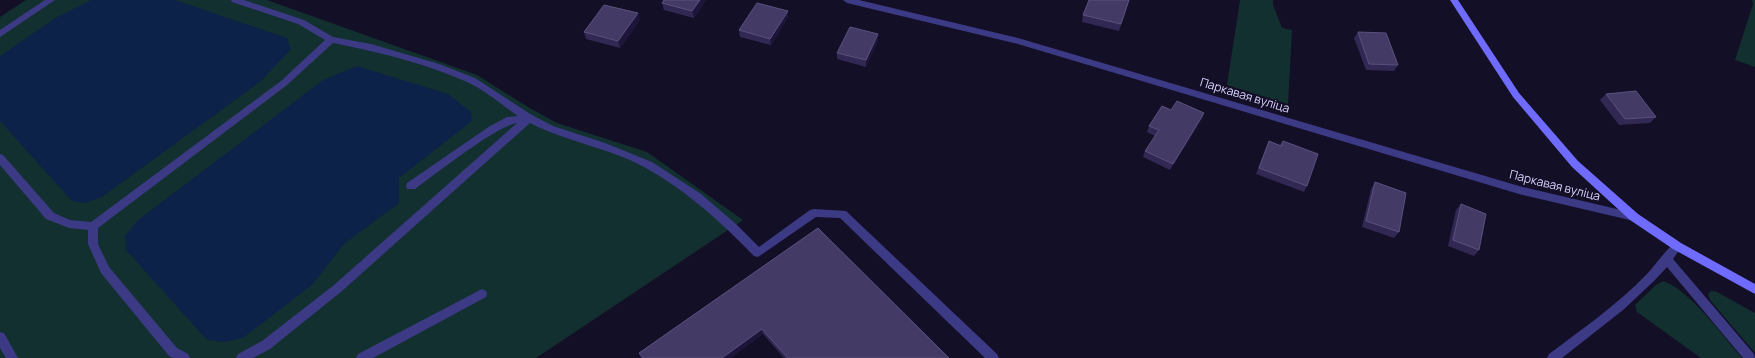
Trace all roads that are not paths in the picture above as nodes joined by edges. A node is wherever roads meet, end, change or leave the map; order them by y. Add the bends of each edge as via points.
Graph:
1 (51, 0) edge
2 (235, 0) edge
3 (847, 0) edge
4 (1454, 0) edge
5 (0, 34) edge
6 (331, 40) junction
7 (529, 118) junction
8 (0, 158) edge
9 (411, 186) dead end
10 (1634, 218) junction
11 (93, 226) junction
12 (1677, 246) junction
13 (1667, 260) junction
14 (1755, 289) edge
15 (482, 294) dead end
16 (0, 337) edge
17 (12, 358) edge
18 (184, 358) edge
19 (242, 358) edge
20 (362, 358) edge
21 (993, 358) edge
22 (1553, 358) edge
23 (1750, 358) edge

1 - 5 street
2 - 6 street via 301,22
3 - 10 street, Паркавая вуліца via 1018,41 1519,190
4 - 10 main road via 1521,101 1575,164
6 - 7 street via 371,47 472,80
6 - 11 street via 284,83
7 - 9 street via 510,120 493,129
7 - 19 street via 338,288 266,346
7 - 21 street via 550,129 649,165 697,197 732,226 758,253 814,213 842,214
8 - 11 street via 50,216 69,224
10 - 12 main road
11 - 18 street via 93,244 105,270 173,352
12 - 13 street
12 - 14 main road
13 - 22 street via 1629,298
13 - 23 street
15 - 20 street
16 - 17 street

